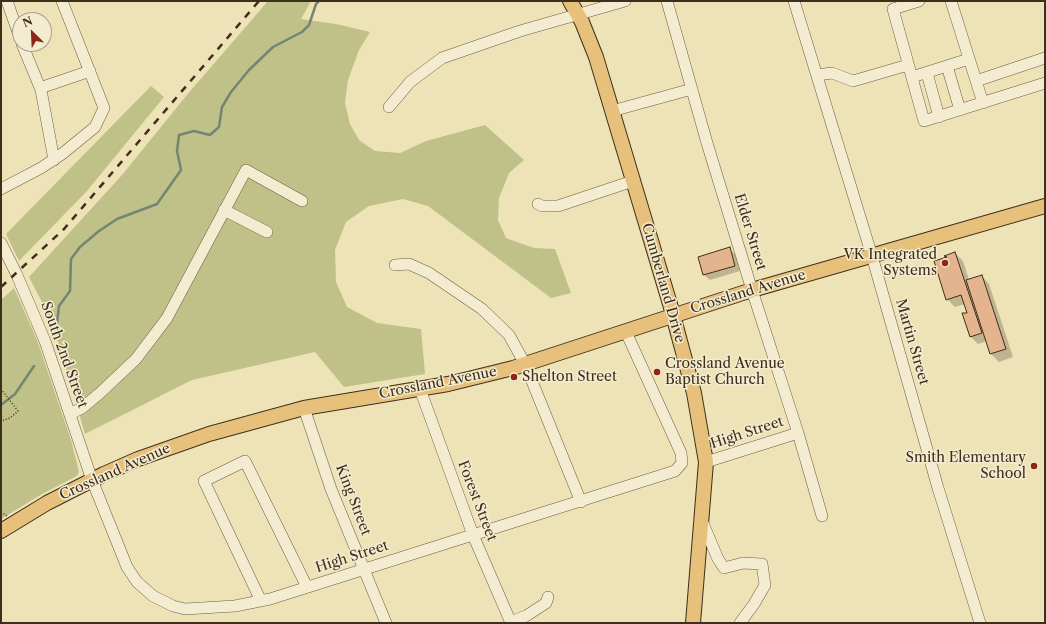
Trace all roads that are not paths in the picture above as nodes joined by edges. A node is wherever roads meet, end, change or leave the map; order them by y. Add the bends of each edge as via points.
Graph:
1 (7, 1) edge
2 (62, 1) edge
3 (570, 1) edge
4 (625, 1) edge
5 (668, 1) edge
6 (794, 1) edge
7 (919, 1) edge
8 (951, 1) edge
9 (578, 13) junction
10 (12, 15) edge
11 (25, 52) edge
12 (1045, 58) edge
13 (969, 59) junction
14 (908, 65) junction
15 (947, 66) junction
16 (90, 71) junction
17 (927, 73) junction
18 (817, 75) junction
19 (912, 77) junction
20 (976, 81) junction
21 (1045, 83) edge
22 (40, 88) junction
23 (692, 89) junction
24 (983, 102) junction
25 (389, 107) dead end
26 (960, 110) junction
27 (612, 111) junction
28 (939, 116) junction
29 (54, 160) junction
30 (633, 181) junction
31 (1, 189) edge
32 (302, 201) dead end
33 (538, 204) dead end
34 (1045, 206) edge
35 (224, 210) junction
36 (267, 232) dead end
37 (1, 243) edge
38 (872, 256) junction
39 (395, 265) dead end
40 (752, 290) junction
41 (673, 315) junction
42 (626, 332) junction
43 (525, 364) junction
44 (420, 389) junction
45 (304, 408) junction
46 (70, 414) junction
47 (798, 433) junction
48 (706, 462) junction
49 (92, 480) junction
50 (581, 502) junction
51 (822, 516) dead end
52 (702, 520) junction
53 (1, 531) edge
54 (473, 535) junction
55 (364, 568) junction
56 (307, 587) junction
57 (548, 597) dead end
58 (261, 601) junction
59 (386, 623) edge
60 (511, 623) edge
61 (693, 623) edge
62 (740, 623) edge
63 (980, 623) edge

1 - 10 street
2 - 16 street
3 - 9 main road, Cumberland Drive
4 - 9 street
5 - 23 street, Elder Street
6 - 18 street, Martin Street
7 - 14 street via 893,9
8 - 13 street
9 - 25 street via 442,58 410,82
9 - 27 main road, Cumberland Drive
11 - 22 street
12 - 20 street
13 - 15 street
13 - 20 street
14 - 18 street via 853,81 832,73
14 - 19 street
15 - 17 street
15 - 26 street
16 - 22 street
16 - 29 street via 104,108 101,116 95,127
17 - 19 street
17 - 28 street
18 - 38 street, Martin Street
19 - 28 street via 924,121
20 - 24 street
21 - 24 street
22 - 29 street
23 - 27 street
23 - 40 street, Elder Street
24 - 26 street
26 - 28 street
27 - 30 main road, Cumberland Drive
29 - 31 street
30 - 33 street via 558,206
30 - 41 main road, Cumberland Drive
32 - 35 street via 246,170
34 - 38 main road, Crossland Avenue
35 - 36 street
35 - 46 street via 167,318 136,359 82,408
37 - 46 street, South 2nd Street via 45,341
38 - 40 main road, Crossland Avenue
38 - 63 street, Martin Street via 938,488
39 - 43 street via 401,263 417,266 482,309 509,335
40 - 41 main road, Crossland Avenue
40 - 47 street, Elder Street
41 - 42 main road, Crossland Avenue
41 - 48 main road, Cumberland Drive via 694,393
42 - 43 main road, Crossland Avenue
42 - 50 street, High Street via 678,446 683,458 682,463 669,474
43 - 44 main road, Crossland Avenue via 480,377
43 - 50 street
44 - 45 main road, Crossland Avenue
44 - 54 street, Forest Street
45 - 49 main road, Crossland Avenue via 188,440
45 - 55 street, King Street via 331,488
46 - 49 street, South 2nd Street
47 - 48 street, High Street
47 - 51 street, Elder Street
48 - 52 main road, Cumberland Drive
49 - 53 main road, Crossland Avenue
49 - 58 street, High Street via 126,567 152,596 185,609 218,608
50 - 54 street, High Street
52 - 61 main road, Cumberland Drive
52 - 62 street via 724,568 743,563 762,564 765,585
54 - 55 street, High Street
54 - 60 street, Forest Street
55 - 56 street, High Street
55 - 59 street, King Street
56 - 58 street, High Street
56 - 58 street via 245,461 204,481
57 - 60 street via 546,603

